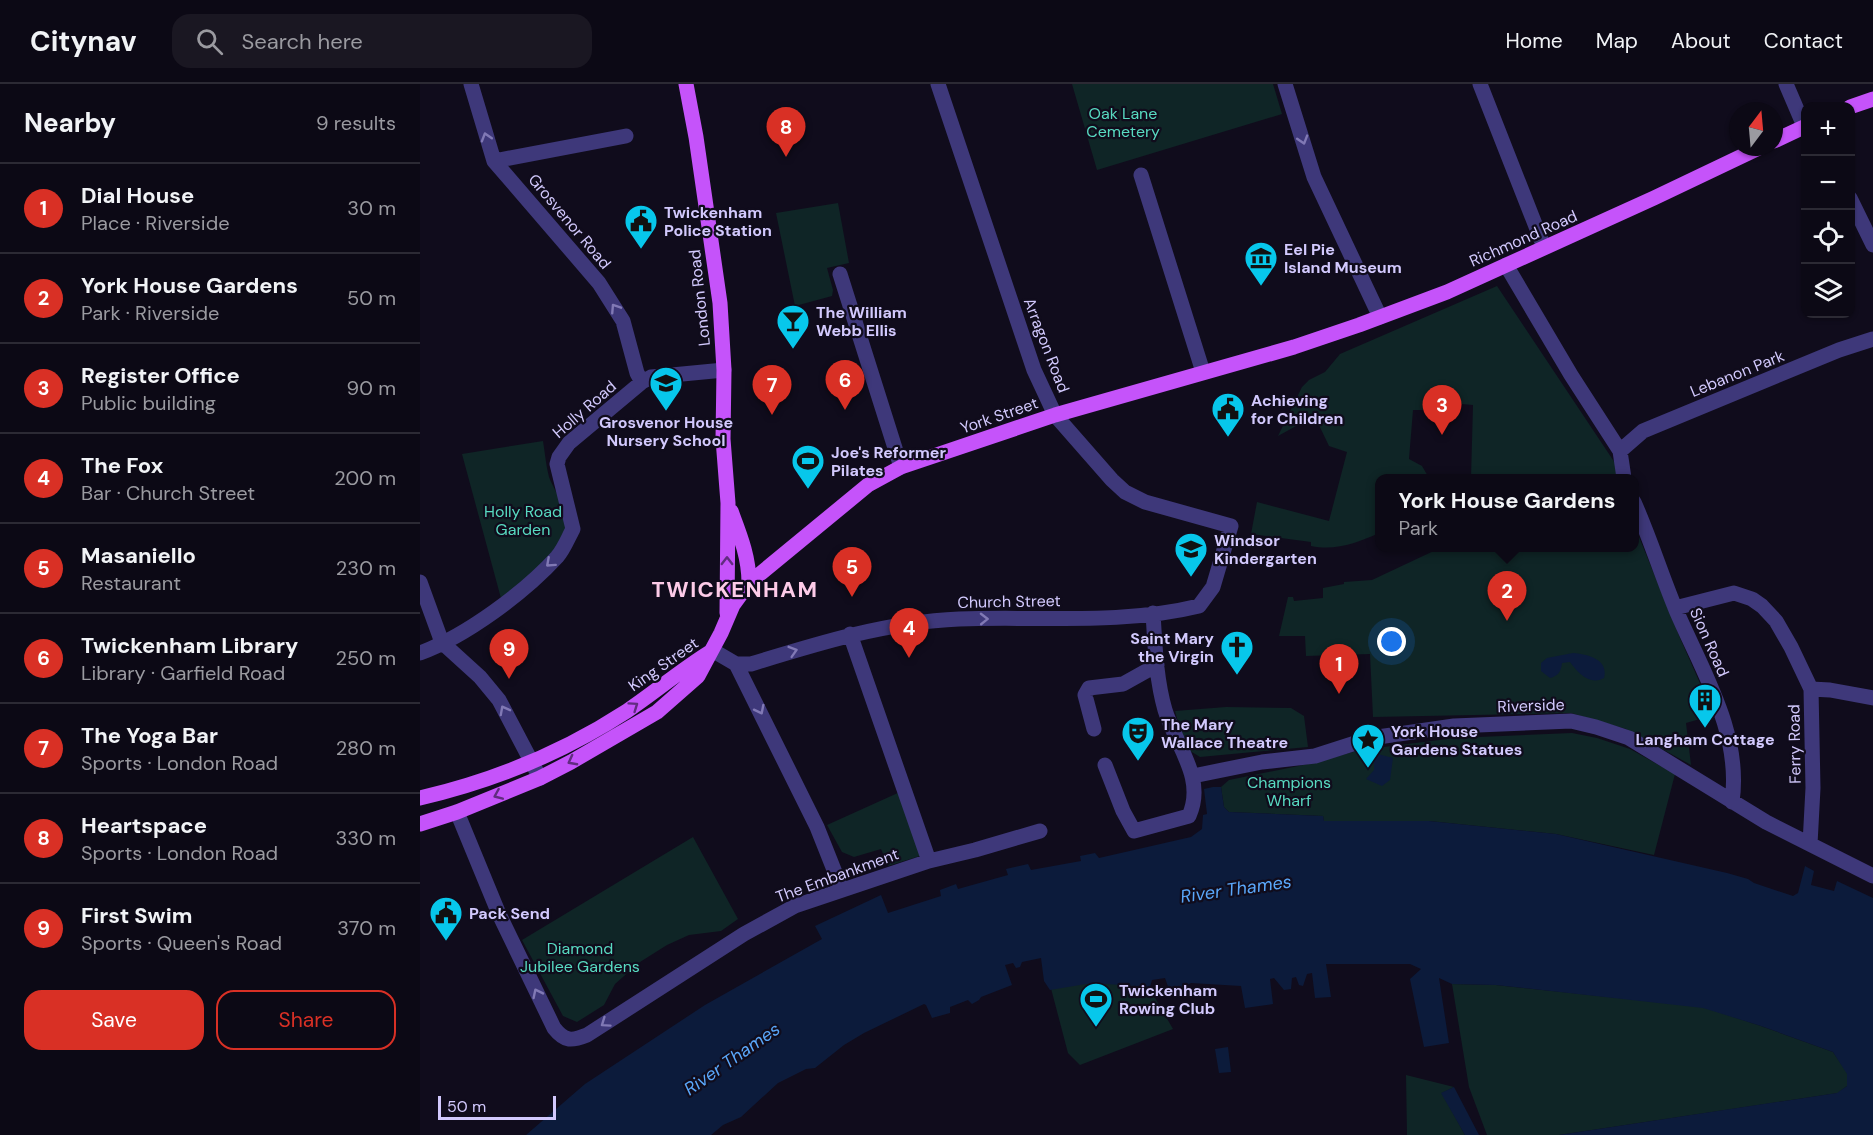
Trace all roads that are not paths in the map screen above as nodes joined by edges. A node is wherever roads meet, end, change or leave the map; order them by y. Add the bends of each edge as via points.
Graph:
1 (471, 84) edge
2 (938, 84) edge
3 (1286, 84) edge
4 (1480, 84) edge
5 (1786, 84) edge
6 (687, 86) edge
7 (1873, 99) edge
8 (1855, 106) edge
9 (1801, 117) edge
10 (1801, 128) edge
11 (626, 136) dead end
12 (1783, 137) edge
13 (1741, 156) edge
14 (494, 161) junction
15 (1141, 175) dead end
16 (1855, 207) edge
17 (1873, 245) edge
18 (1544, 247) junction
19 (1506, 265) junction
20 (840, 274) dead end
21 (1380, 317) junction
22 (1873, 339) edge
23 (1294, 347) joint
24 (724, 370) junction
25 (1203, 372) junction
26 (642, 382) junction
27 (1055, 415) junction
28 (1620, 451) junction
29 (901, 467) junction
30 (1623, 474) edge
31 (728, 504) junction
32 (1639, 513) edge
33 (1231, 526) joint
34 (420, 582) edge
35 (749, 583) junction
36 (1675, 608) junction
37 (1153, 613) junction
38 (727, 619) junction
39 (850, 634) junction
40 (443, 643) junction
41 (712, 650) junction
42 (420, 653) edge
43 (736, 664) junction
44 (1156, 665) junction
45 (1811, 689) junction
46 (1873, 698) edge
47 (1094, 729) dead end
48 (530, 762) junction
49 (1105, 765) dead end
50 (1193, 776) junction
51 (540, 778) junction
52 (420, 798) edge
53 (1732, 801) junction
54 (457, 812) junction
55 (420, 824) edge
56 (1040, 831) dead end
57 (1810, 844) junction
58 (929, 861) junction
59 (1873, 876) edge
60 (842, 890) junction

14 -> 1 street, Grosvenor Road
2 - 27 street, Arragon Road via 1034,370
3 -> 21 street via 1314,177
4 - 18 street
5 - 9 street
6 - 24 main road, London Road via 717,274
7 - 8 main road
10 - 12 main road
11 - 14 street
13 - 18 main road, Richmond Road
26 -> 14 street, Grosvenor Road via 623,321 598,283
15 - 25 street
16 - 17 street
18 - 19 main road, Richmond Road
19 - 21 main road, Richmond Road
19 - 28 street
20 - 29 street
21 - 23 main road, Richmond Road
22 - 28 street, Lebanon Park via 1644,431
23 - 25 main road, York Street
24 - 26 street, Holly Road via 651,377
24 - 31 main road, London Road via 723,439
25 - 27 main road, York Street
26 -> 40 street, Holly Road via 569,443 559,457 558,471 573,529 558,555 484,618
27 - 29 main road, York Street
27 - 33 street, Arragon Road via 1125,492 1144,502
28 - 30 street
29 - 35 main road, York Street via 868,484
31 - 35 main road, London Road via 743,543
38 -> 31 main road, London Road
32 - 36 street, Sion Road
33 - 37 street, Church Street via 1213,587 1199,606
34 - 40 street
35 - 38 main road, London Road
36 - 45 street, Ferry Road via 1734,593 1752,599 1776,621
36 - 53 street, Sion Road via 1723,715 1734,767
39 -> 37 street, Church Street via 957,619
37 - 44 street
38 - 41 main road, London Road
43 -> 39 street, Church Street via 751,664
39 - 58 street
40 - 42 street, Holly Road
48 -> 40 street via 499,700
41 - 43 street
48 -> 41 main road, King Street via 626,711
41 -> 51 main road, King Street via 691,684 657,712
43 -> 60 street via 817,827
44 - 47 street via 1123,684 1089,688 1085,694
44 - 50 street via 1166,710
45 - 46 street
45 - 57 street, Ferry Road
48 - 51 street
48 - 52 main road, King Street via 473,784
49 - 50 street via 1134,831 1189,816 1195,799
50 - 53 street, Riverside via 1315,756 1371,738 1454,726 1571,721 1629,738
51 -> 54 main road, King Street
53 - 57 street, Riverside
54 - 55 main road, King Street
60 -> 54 street, The Embankment via 795,906 744,934 587,1035 569,1040 554,1029 499,914
56 - 58 street, The Embankment
57 - 59 street, Riverside
58 - 60 street, The Embankment

